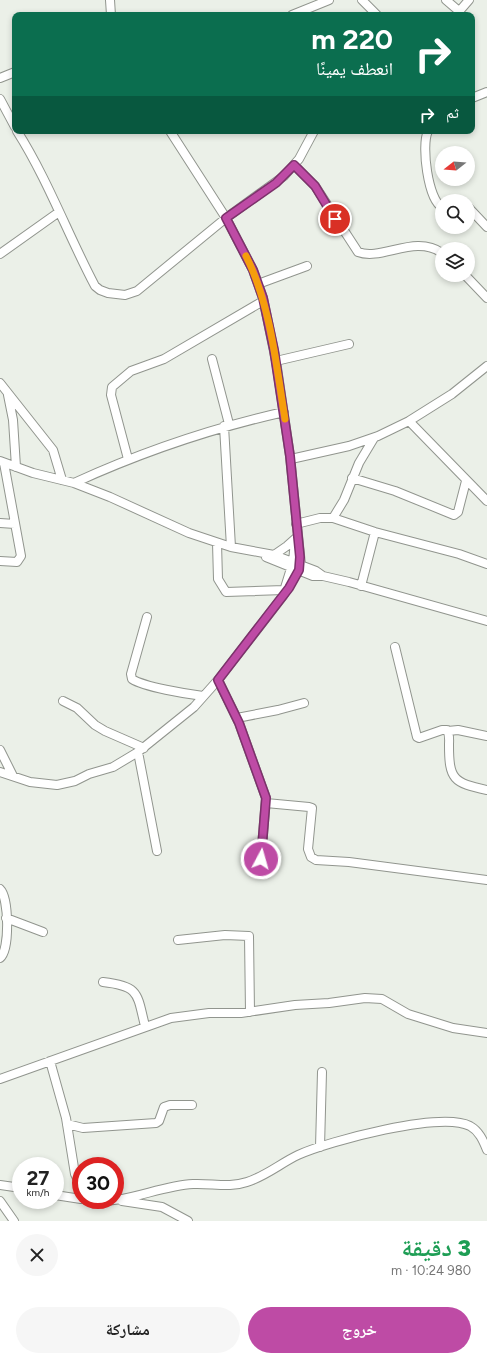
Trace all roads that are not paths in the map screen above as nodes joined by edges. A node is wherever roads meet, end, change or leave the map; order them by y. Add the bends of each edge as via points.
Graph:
1 (110, 0) edge
2 (329, 0) edge
3 (362, 0) edge
4 (446, 0) edge
5 (469, 0) edge
6 (111, 12) edge
7 (299, 12) edge
8 (374, 12) edge
9 (457, 12) edge
10 (459, 12) edge
11 (12, 73) edge
12 (0, 78) edge
13 (487, 92) edge
14 (475, 95) edge
15 (0, 98) edge
16 (12, 122) edge
17 (19, 134) edge
18 (172, 134) edge
19 (312, 134) edge
20 (427, 134) edge
21 (294, 165) junction
22 (435, 198) edge
23 (59, 212) junction
24 (475, 214) edge
25 (226, 218) junction
26 (487, 227) edge
27 (435, 250) edge
28 (0, 254) edge
29 (307, 266) dead end
30 (472, 282) edge
31 (258, 284) junction
32 (487, 298) edge
33 (263, 301) junction
34 (349, 344) dead end
35 (212, 359) dead end
36 (276, 361) junction
37 (487, 366) edge
38 (0, 383) edge
39 (8, 393) junction
40 (284, 412) junction
41 (409, 420) junction
42 (226, 425) junction
43 (374, 438) junction
44 (128, 458) junction
45 (290, 459) junction
46 (2, 462) edge
47 (16, 467) junction
48 (352, 478) junction
49 (62, 480) junction
50 (466, 481) junction
51 (74, 483) junction
52 (487, 501) edge
53 (333, 518) junction
54 (0, 523) edge
55 (15, 524) junction
56 (296, 524) junction
57 (375, 532) junction
58 (296, 535) junction
59 (217, 543) junction
60 (231, 547) junction
61 (262, 554) junction
62 (274, 555) junction
63 (0, 561) edge
64 (280, 563) junction
65 (487, 564) edge
66 (296, 566) junction
67 (361, 586) junction
68 (284, 591) junction
69 (147, 617) dead end
70 (487, 621) edge
71 (395, 647) dead end
72 (218, 680) junction
73 (203, 696) junction
74 (63, 701) dead end
75 (304, 703) dead end
76 (237, 718) junction
77 (448, 732) junction
78 (487, 736) edge
79 (0, 750) edge
80 (141, 750) junction
81 (0, 772) edge
82 (13, 776) junction
83 (487, 790) edge
84 (266, 803) junction
85 (157, 851) dead end
86 (261, 859) dead end
87 (487, 880) edge
88 (0, 889) edge
89 (6, 918) junction
90 (43, 932) dead end
91 (178, 940) dead end
92 (0, 958) edge
93 (103, 982) dead end
94 (250, 1012) junction
95 (145, 1026) junction
96 (487, 1033) edge
97 (50, 1060) junction
98 (322, 1072) dead end
99 (0, 1079) edge
100 (192, 1105) dead end
101 (67, 1124) junction
102 (320, 1147) junction
103 (487, 1150) edge
104 (72, 1159) edge
105 (0, 1184) edge
106 (12, 1186) edge
107 (124, 1198) edge
108 (0, 1201) edge
109 (124, 1201) edge
110 (14, 1221) edge
111 (188, 1221) edge

1 - 6 street
2 - 7 street
3 - 8 street
4 - 9 street
5 - 10 street
11 - 12 street
13 - 14 street
15 - 16 street
17 - 23 street via 40,170
18 - 25 street
19 - 21 street
20 - 22 street via 424,147 425,158
21 - 25 street via 276,183
21 - 27 street via 315,186 358,252 372,253 411,246
23 - 25 street via 95,286 108,293 125,295 132,294 152,280
23 - 28 street
24 - 26 street
25 - 31 street
29 - 31 street
30 - 32 street
31 - 33 street
33 - 36 street
33 - 44 street via 164,359 131,371 111,388
34 - 36 street
35 - 42 street
36 - 40 street
37 - 41 street via 452,394
38 - 39 street
39 - 47 street via 13,420
39 - 49 street via 53,450
40 - 42 street
40 - 45 street
41 - 43 street
41 - 50 street
42 - 44 street
42 - 60 street
43 - 45 street via 327,452
43 - 48 street
44 - 51 street
45 - 56 street
46 - 47 street
46 - 55 street
47 - 49 street
48 - 50 street via 395,491 454,515 458,512
48 - 53 street via 344,500
49 - 51 street
50 - 52 street
51 - 59 street
53 - 56 street via 320,518
53 - 57 street
54 - 55 street
55 - 63 street via 20,560 12,563
56 - 58 street
57 - 65 street
57 - 67 street
58 - 62 street via 287,546
58 - 66 street
59 - 60 street
59 - 68 street via 218,579 226,592
60 - 61 street
61 - 62 street
61 - 64 street
62 - 66 street
64 - 66 street
64 - 68 street
66 - 67 street
66 - 68 street
67 - 70 street
68 - 72 street
69 - 73 street via 132,669 132,679
71 - 77 street via 417,737 445,729
72 - 73 street
72 - 76 street
73 - 80 street via 179,720
74 - 80 street via 77,708 95,725
75 - 76 street
76 - 84 street
77 - 78 street via 458,730
77 - 83 street via 449,767 453,777 465,784
79 - 82 street
80 - 82 street via 113,767 67,784 44,785
80 - 85 street
81 - 82 street
84 - 86 street
84 - 87 street via 310,807 308,850 311,857 316,860
88 - 89 street via 5,896
89 - 90 street
89 - 92 street via 5,952
91 - 94 street via 225,935 249,936
93 - 95 street via 121,984 134,990 138,996
94 - 95 street via 186,1015
94 - 96 street via 296,1004 370,998 388,1001 408,1014 441,1024
95 - 97 street
97 - 99 street
97 - 101 street
98 - 102 street
100 - 101 street via 164,1107 156,1123 82,1128
101 - 104 street
102 - 103 street via 394,1127 457,1121 476,1130
102 - 107 street via 298,1155 247,1182 174,1186
105 - 106 street
108 - 110 street
109 - 111 street via 162,1207

